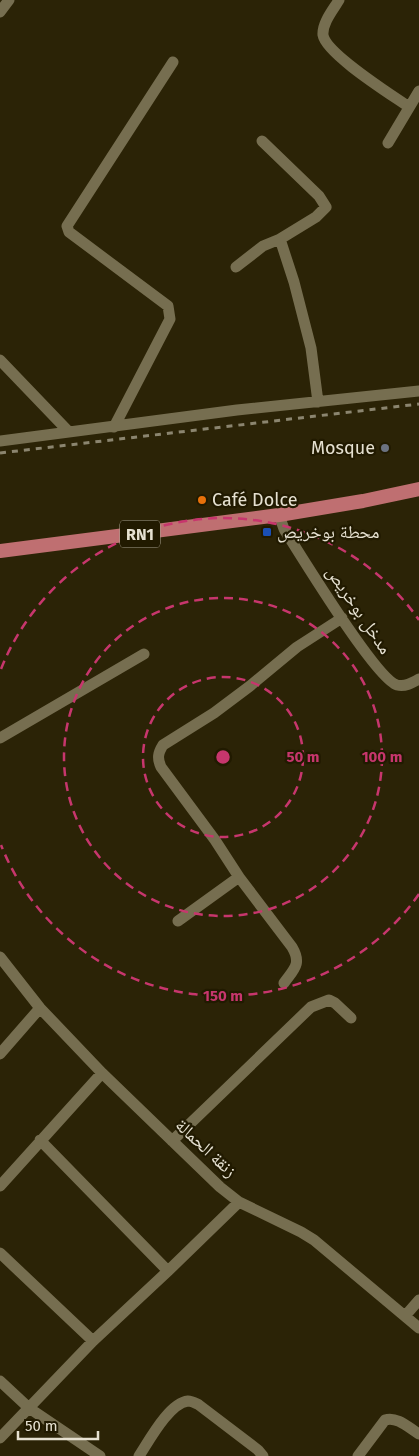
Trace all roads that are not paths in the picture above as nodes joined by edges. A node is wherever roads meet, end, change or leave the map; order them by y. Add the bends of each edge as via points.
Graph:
1 (9, 0) edge
2 (339, 0) edge
3 (0, 12) edge
4 (173, 62) dead end
5 (419, 91) edge
6 (409, 107) junction
7 (262, 141) dead end
8 (388, 143) dead end
9 (280, 239) junction
10 (236, 267) dead end
11 (0, 360) edge
12 (419, 391) edge
13 (318, 402) junction
14 (114, 427) junction
15 (69, 432) junction
16 (0, 441) edge
17 (419, 489) edge
18 (279, 515) junction
19 (0, 551) edge
20 (342, 618) junction
21 (144, 654) dead end
22 (419, 679) edge
23 (0, 738) edge
24 (239, 877) junction
25 (178, 922) dead end
26 (0, 957) edge
27 (284, 983) dead end
28 (40, 1008) junction
29 (351, 1018) dead end
30 (0, 1054) edge
31 (102, 1073) junction
32 (40, 1140) junction
33 (172, 1141) junction
34 (0, 1186) edge
35 (239, 1202) junction
36 (0, 1253) edge
37 (168, 1272) junction
38 (419, 1300) edge
39 (405, 1316) junction
40 (419, 1328) edge
41 (93, 1341) junction
42 (0, 1381) edge
43 (29, 1408) junction
44 (419, 1434) edge
45 (0, 1438) edge
46 (100, 1456) edge
47 (139, 1456) edge
48 (263, 1456) edge
49 (358, 1456) edge

1 - 3 street
2 - 6 street via 324,28 327,44 348,64
4 - 14 street via 67,226 68,232 168,306 170,319
5 - 6 street
6 - 8 street
7 - 9 street via 319,196 326,207
9 - 10 street via 263,246
9 - 13 street via 311,348
11 - 15 street
12 - 13 street
13 - 14 street
14 - 15 street
15 - 16 street
17 - 18 main road, RN1
18 - 19 main road, RN1
18 - 20 street, مدخل بوخريص via 284,529
20 - 22 street, مدخل بوخريص via 387,678 404,686
20 - 24 street via 296,647 250,686 160,750 158,760 161,767
21 - 23 street
24 - 25 street
24 - 27 street via 296,954 296,965
26 - 28 street, زنقة الحمالة
28 - 30 street
28 - 31 street, زنقة الحمالة
29 - 33 street via 328,1000 311,1007
31 - 32 street
31 - 33 street, زنقة الحمالة
32 - 34 street
32 - 37 street
33 - 35 street, زنقة الحمالة
35 - 37 street
35 - 39 street, زنقة الحمالة via 314,1240
36 - 41 street
37 - 41 street
38 - 39 street
39 - 40 street, زنقة الحمالة
41 - 43 street
42 - 43 street
43 - 45 street
43 - 46 street
44 - 49 street via 390,1418 385,1420
47 - 48 street via 168,1414 191,1401

